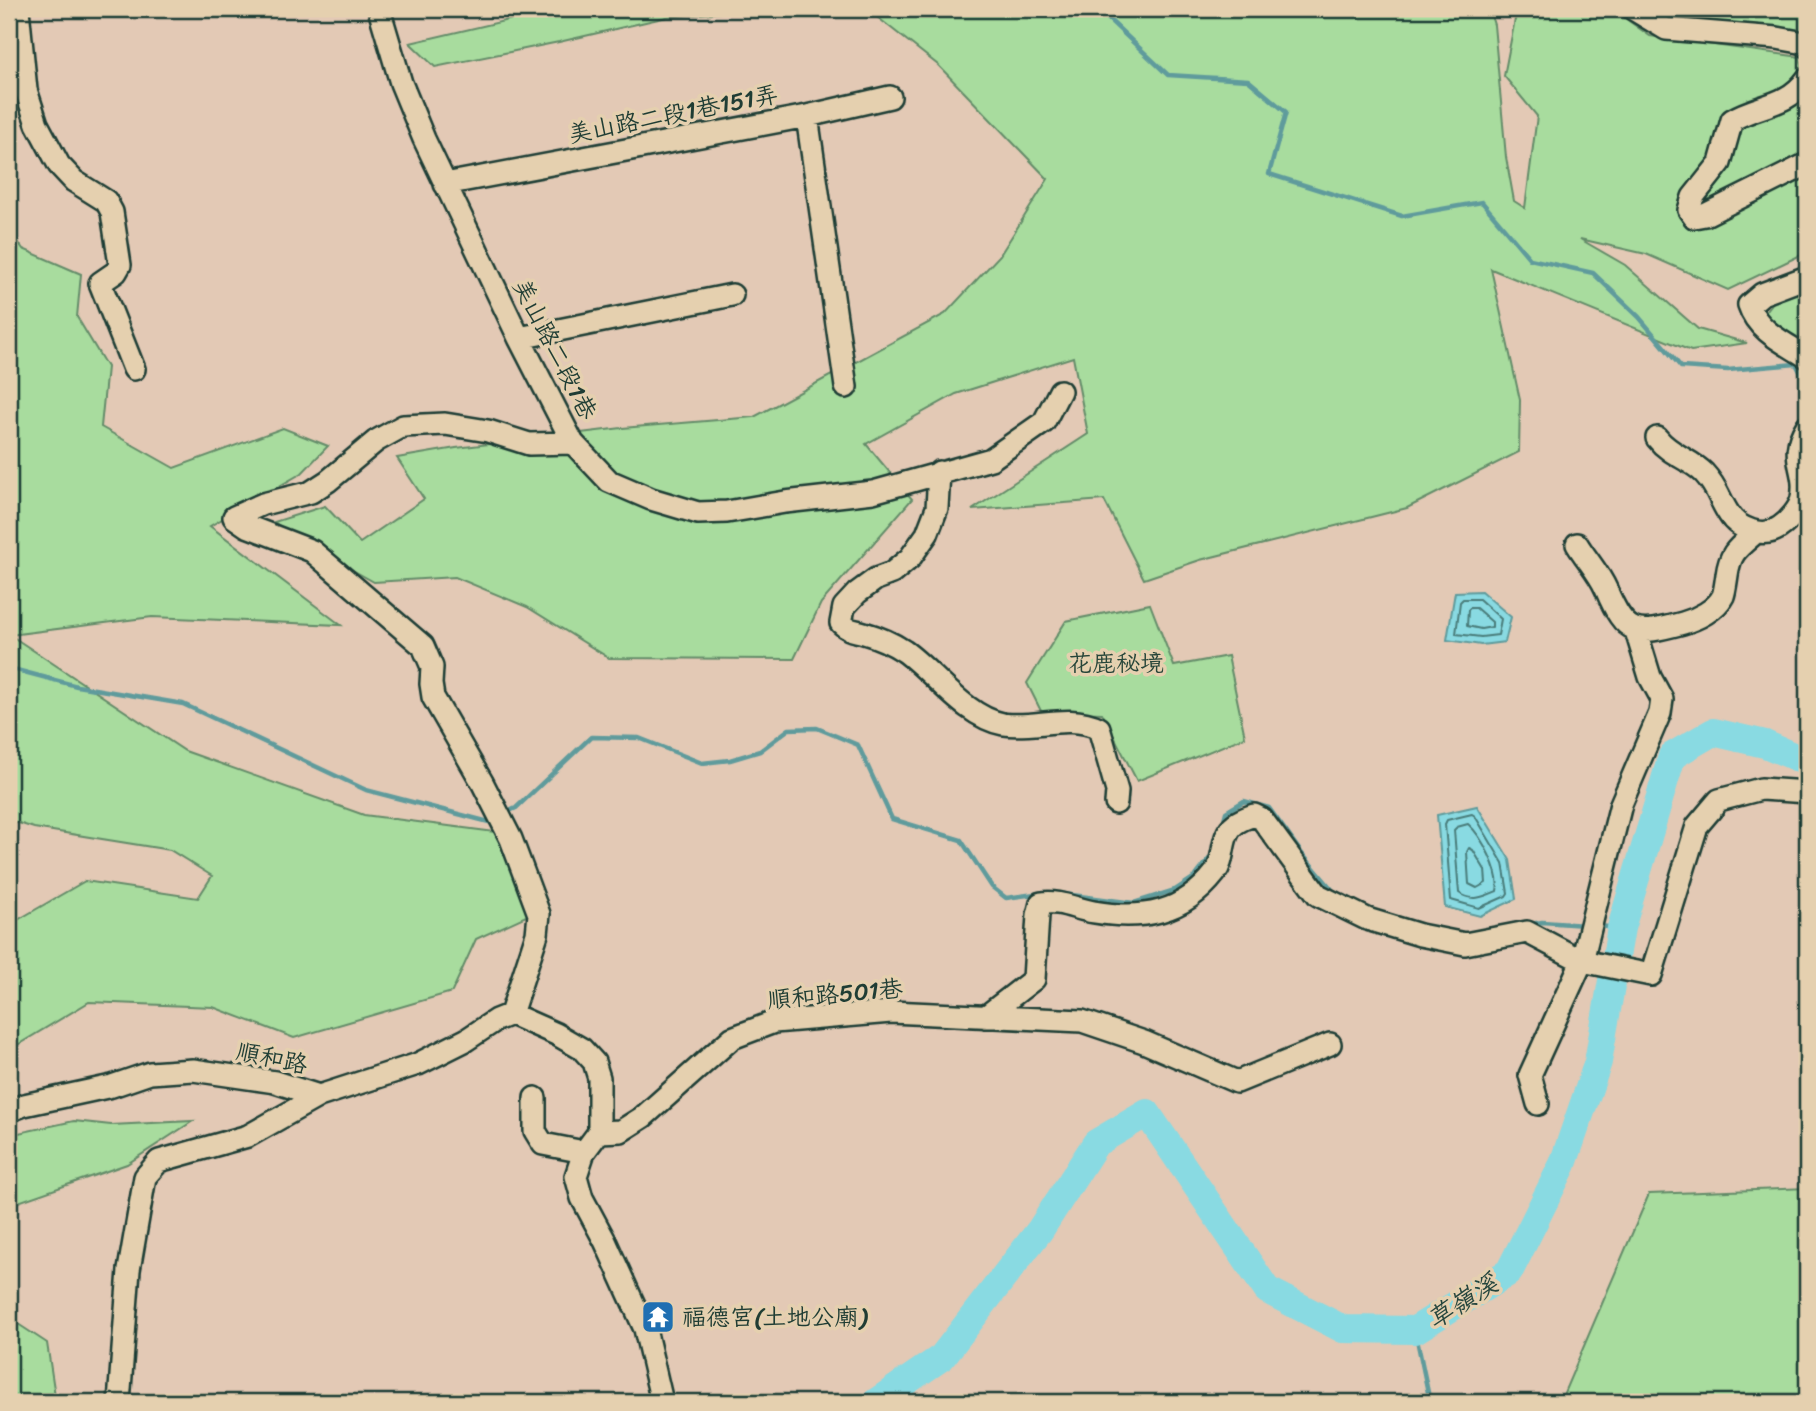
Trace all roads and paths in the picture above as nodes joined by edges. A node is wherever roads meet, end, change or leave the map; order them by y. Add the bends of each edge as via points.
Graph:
1 (18, 9) edge
2 (379, 9) edge
3 (1633, 9) edge
4 (1807, 46) edge
5 (1807, 79) edge
6 (890, 97) dead end
7 (807, 116) junction
8 (1807, 164) edge
9 (445, 184) junction
10 (1807, 277) edge
11 (732, 295) dead end
12 (519, 338) junction
13 (1807, 357) edge
14 (134, 369) dead end
15 (846, 387) dead end
16 (1060, 391) dead end
17 (1807, 426) edge
18 (1657, 438) dead end
19 (573, 443) junction
20 (939, 472) junction
21 (1755, 533) junction
22 (1577, 544) dead end
23 (1636, 631) junction
24 (1807, 792) edge
25 (1116, 803) dead end
26 (1582, 961) junction
27 (510, 1014) junction
28 (985, 1017) junction
29 (1330, 1044) dead end
30 (319, 1096) junction
31 (535, 1098) dead end
32 (1538, 1104) dead end
33 (9, 1111) edge
34 (599, 1132) junction
35 (584, 1152) junction
36 (119, 1402) edge
37 (662, 1402) edge

1 - 14 street via 26,90 37,124 59,164 74,181 106,201 111,212 120,265 100,283
2 - 9 street, 美山路二段1巷 via 401,83
3 - 4 street via 1666,29 1777,38
5 - 8 street via 1799,91 1781,102 1732,120 1720,163 1693,197 1689,210 1694,217 1706,215
6 - 7 street
7 - 9 street, 美山路二段1巷151弄
7 - 15 street, 美山路二段1巷151弄
9 - 12 street, 美山路二段1巷
10 - 13 street via 1762,294 1749,305 1754,319
11 - 12 street
12 - 19 street, 美山路二段1巷
16 - 20 street, 美山路二段1巷 via 1044,422 1024,438 991,459
17 - 21 street via 1799,439 1797,459 1804,484 1801,502 1781,527 1768,534
18 - 21 street via 1665,449 1701,471 1718,490 1730,517
19 - 20 street, 美山路二段1巷 via 609,481 698,513 873,492
19 - 27 street via 529,444 488,430 444,424 403,426 376,441 311,492 234,517 312,551 423,646 432,667 433,697 511,839 539,914 537,934
20 - 25 street via 937,508 926,534 910,558 850,600 841,623 848,631 862,632 904,652 967,707 1000,723 1058,721 1099,728 1117,791
21 - 23 street via 1734,551 1723,597 1709,611 1664,628
22 - 23 street via 1623,623
23 - 26 street via 1661,706 1621,804
24 - 26 street via 1761,789 1718,800 1697,826 1651,975
26 - 28 street via 1527,932 1465,944 1367,919 1318,895 1254,814 1233,825 1220,866 1178,906 1139,917 1093,912 1056,901 1041,903 1034,979
26 - 32 street via 1530,1074
27 - 30 street, 順和路 via 418,1064
27 - 34 street via 582,1049 594,1062 599,1078
28 - 29 street, 順和路501巷 via 1082,1021 1237,1082
28 - 34 street, 順和路501巷 via 891,1012 774,1022 732,1038 689,1079 621,1131
30 - 33 street, 順和路 via 275,1082 193,1070 150,1073
30 - 36 street via 248,1136 159,1161 145,1177 129,1270
31 - 35 street via 535,1131 543,1144
34 - 35 street
35 - 37 street via 576,1176 582,1198 645,1329

